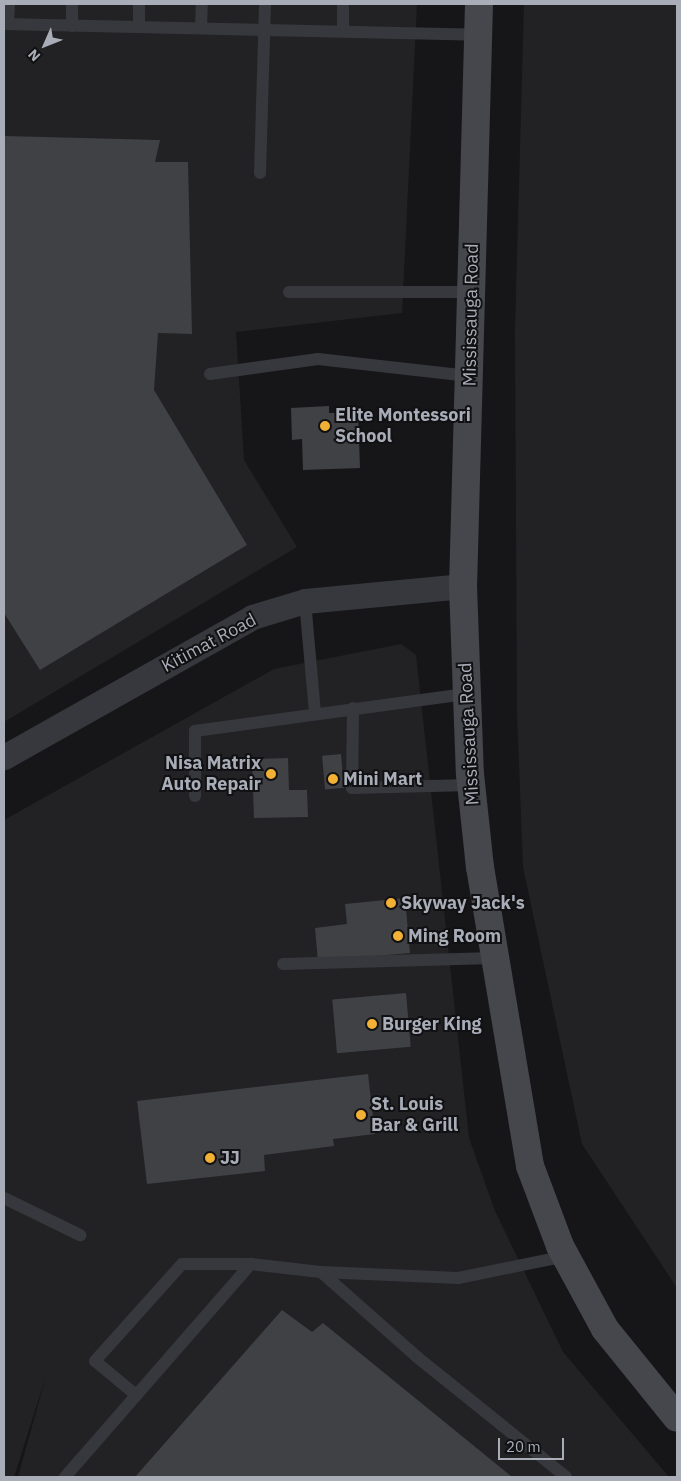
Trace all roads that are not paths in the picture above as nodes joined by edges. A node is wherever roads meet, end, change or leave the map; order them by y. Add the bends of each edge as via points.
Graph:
1 (9, 4) edge
2 (72, 4) edge
3 (139, 4) edge
4 (202, 4) edge
5 (265, 4) edge
6 (344, 4) edge
7 (479, 4) edge
8 (6, 24) edge
9 (72, 26) junction
10 (138, 27) junction
11 (201, 28) junction
12 (264, 29) junction
13 (343, 31) junction
14 (478, 35) junction
15 (260, 173) dead end
16 (290, 292) dead end
17 (471, 292) junction
18 (210, 374) dead end
19 (469, 376) junction
20 (463, 586) junction
21 (305, 601) junction
22 (466, 694) junction
23 (353, 708) junction
24 (315, 714) junction
25 (4, 757) edge
26 (471, 785) junction
27 (194, 796) dead end
28 (494, 958) junction
29 (283, 964) dead end
30 (4, 1198) edge
31 (80, 1235) dead end
32 (566, 1256) junction
33 (251, 1264) junction
34 (321, 1272) junction
35 (136, 1394) junction
36 (677, 1418) edge
37 (65, 1477) edge
38 (566, 1477) edge

1 - 8 lane
2 - 9 lane
3 - 10 lane
4 - 11 lane
5 - 12 lane
6 - 13 lane
7 - 14 main road, Mississauga Road
8 - 9 lane
9 - 10 lane
10 - 11 lane
11 - 12 lane
12 - 13 lane
12 - 15 lane
13 - 14 lane
14 - 17 main road, Mississauga Road
16 - 17 lane
17 - 19 main road, Mississauga Road
18 - 19 lane via 318,359
19 - 20 main road, Mississauga Road
20 - 21 street, Kitimat Road
20 - 22 main road, Mississauga Road
21 - 24 lane
21 - 25 street, Kitimat Road via 252,617
22 - 23 lane
22 - 26 main road, Mississauga Road
23 - 24 lane
23 - 26 lane via 352,788
24 - 27 lane via 195,731
26 - 28 main road, Mississauga Road
28 - 29 lane
28 - 32 main road, Mississauga Road via 530,1166
30 - 31 lane
32 - 34 lane via 458,1278
32 - 36 main road, Mississauga Road via 606,1329
33 - 34 lane
33 - 35 lane
33 - 35 lane via 182,1264 95,1361
34 - 38 lane via 417,1357
35 - 37 lane

